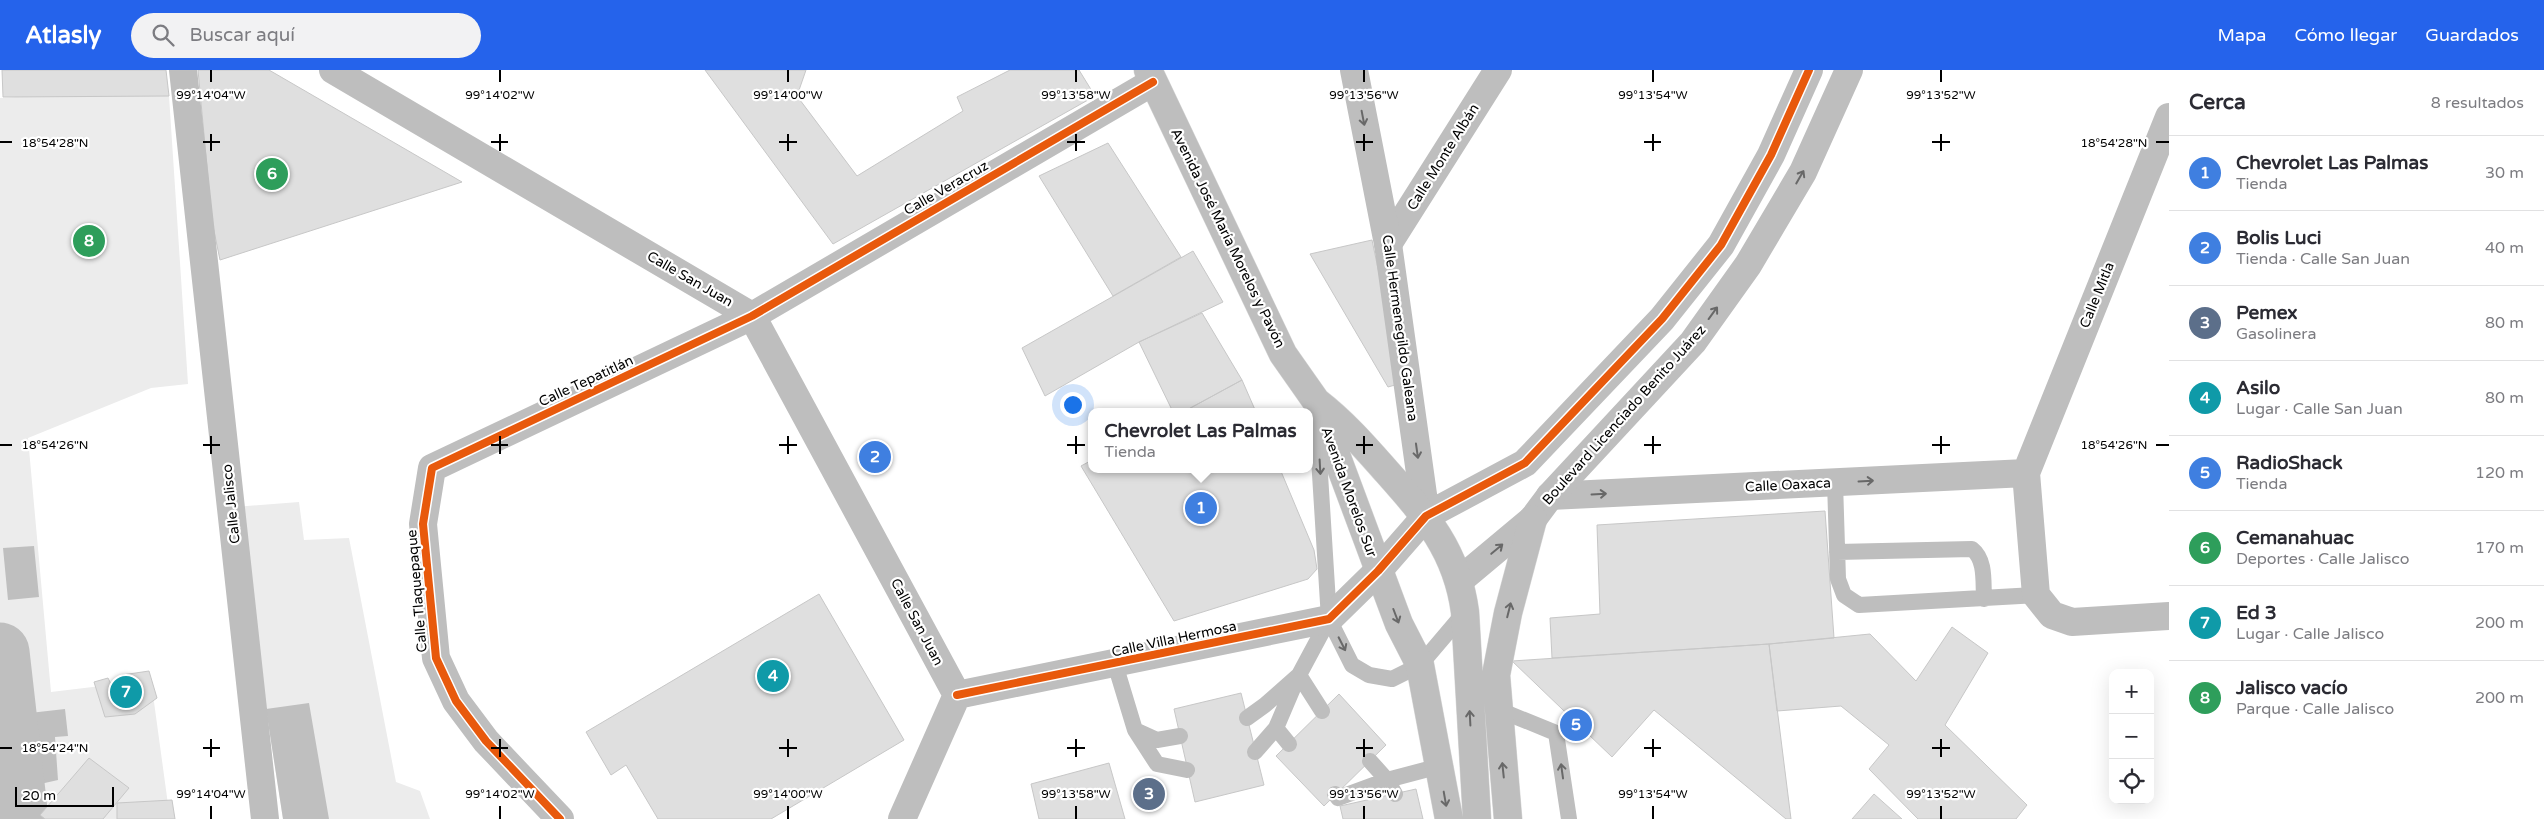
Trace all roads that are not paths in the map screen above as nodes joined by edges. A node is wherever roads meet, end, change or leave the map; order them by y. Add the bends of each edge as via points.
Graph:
1 (183, 70) edge
2 (333, 70) edge
3 (1354, 70) edge
4 (1498, 70) edge
5 (1809, 70) edge
6 (1849, 70) edge
7 (1150, 76) edge
8 (2169, 116) edge
9 (1388, 244) junction
10 (752, 316) junction
11 (1316, 401) junction
12 (432, 468) joint
13 (2026, 473) junction
14 (1835, 482) junction
15 (1550, 496) junction
16 (1426, 516) junction
17 (1532, 519) junction
18 (1837, 552) junction
19 (1378, 571) junction
20 (1460, 580) junction
21 (2036, 595) junction
22 (1984, 599) junction
23 (1465, 612) junction
24 (2169, 616) edge
25 (1329, 619) junction
26 (1115, 664) junction
27 (1420, 665) junction
28 (1298, 675) junction
29 (957, 696) junction
30 (1497, 708) junction
31 (1322, 711) dead end
32 (1247, 718) dead end
33 (1276, 728) junction
34 (1135, 730) junction
35 (1180, 736) dead end
36 (1289, 744) dead end
37 (1256, 752) dead end
38 (1370, 761) dead end
39 (1440, 766) junction
40 (1188, 770) dead end
41 (1391, 787) junction
42 (1340, 799) dead end
43 (265, 819) edge
44 (560, 819) edge
45 (902, 819) edge
46 (1449, 819) edge
47 (1477, 819) edge
48 (1508, 819) edge
49 (1569, 819) edge

1 - 43 street, Calle Jalisco
2 - 10 street, Calle San Juan
3 -> 9 street, Calle Hermenegildo Galeana
4 - 9 street, Calle Monte Albán
5 - 16 street via 1771,155 1721,245 1662,319 1525,463
15 -> 6 street, Boulevard Licenciado Benito Juárez via 1693,342 1748,265 1803,172
7 - 10 street, Calle Veracruz
7 - 11 street, Avenida José María Morelos y Pavón via 1284,354
8 - 13 street, Calle Mitla
9 -> 16 street, Calle Hermenegildo Galeana
10 - 12 street, Calle Tepatitlán
10 - 29 street, Calle San Juan
11 - 16 street, Avenida Morelos Sur via 1344,424
11 - 19 street, Avenida Morelos Sur
11 -> 25 lane, Avenida Morelos Sur
12 - 44 street, Calle Tlaquepaque via 423,524 436,658 456,702 486,741
14 -> 13 street, Calle Oaxaca
13 - 21 street
15 -> 14 street, Calle Oaxaca
14 - 18 lane
15 - 17 street, Boulevard Licenciado Benito Juárez
16 - 19 street
16 - 20 street, Avenida Morelos Sur via 1446,548
20 -> 17 street, Boulevard Licenciado Benito Juárez
30 -> 17 street via 1496,675
18 - 22 lane via 1838,579 1844,595 1859,605
18 - 22 lane via 1972,549 1979,554 1982,564
19 - 25 street
19 -> 27 street, Avenida Morelos Sur
20 - 23 street, Avenida Morelos Sur
21 - 22 lane
21 - 24 street via 2052,615 2072,622
23 - 27 lane, Avenida Morelos Sur
47 -> 23 street, Avenida Morelos Sur
25 - 26 street, Calle Villa Hermosa
25 -> 27 lane, Avenida Morelos Sur via 1352,665 1369,675 1392,679
25 - 28 lane
26 - 29 street, Calle Villa Hermosa
26 - 34 lane
27 - 39 street, Avenida Morelos Sur
28 - 31 lane
28 - 32 lane
28 - 33 lane
29 - 45 street
48 -> 30 street
49 -> 30 lane via 1556,733
33 - 36 lane
33 - 37 lane
34 - 35 lane via 1157,740
34 - 40 lane via 1157,764
38 - 41 lane
39 - 41 lane
39 -> 46 street, Avenida Morelos Sur
41 - 42 lane

